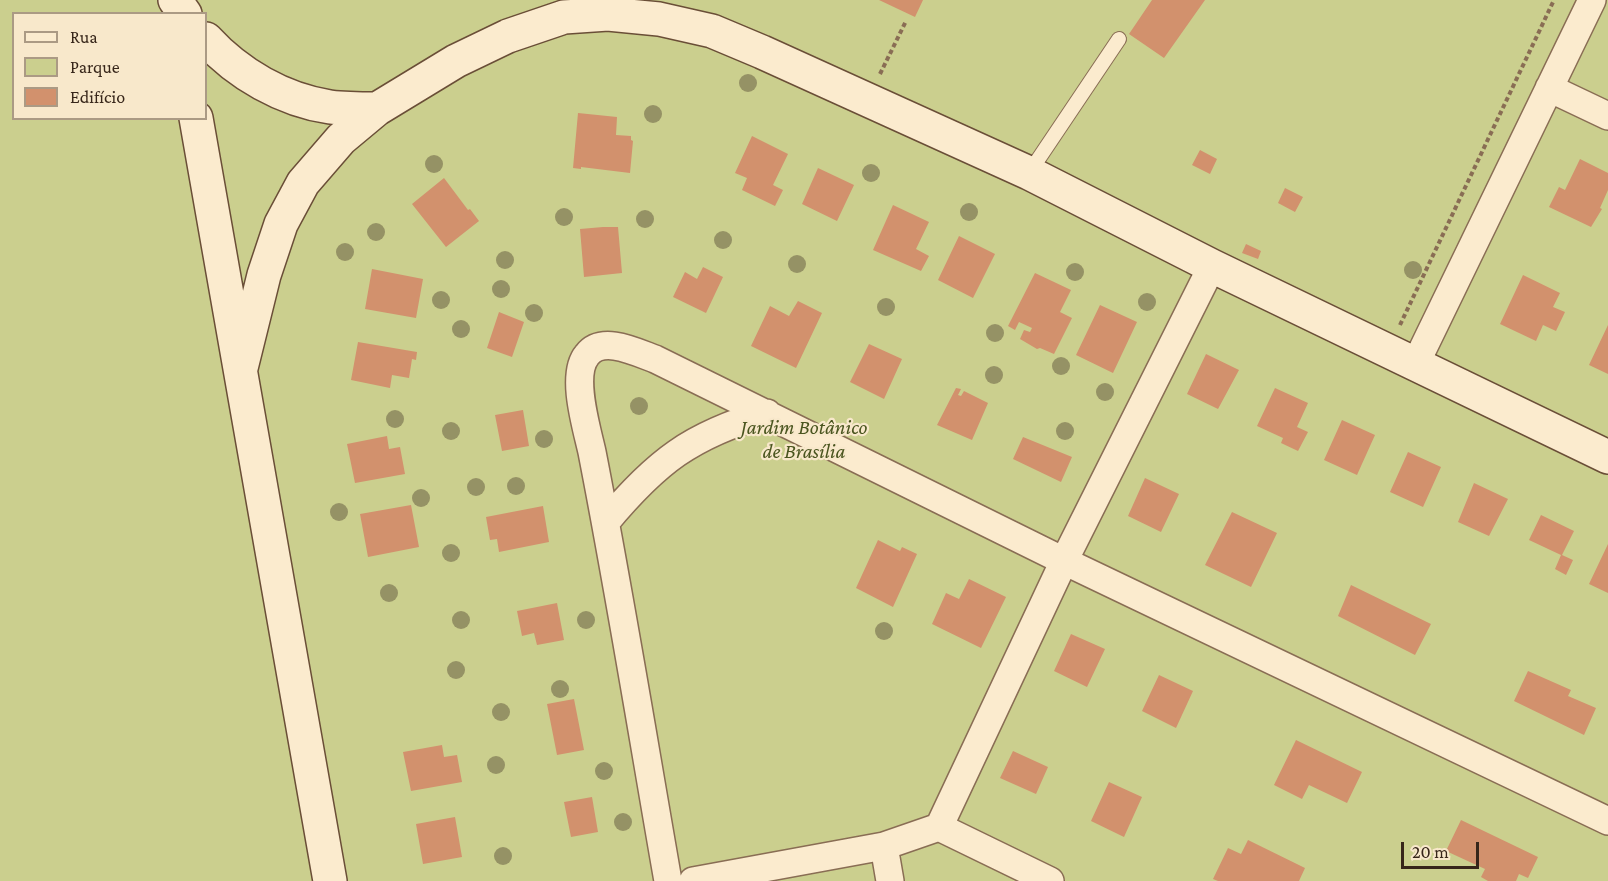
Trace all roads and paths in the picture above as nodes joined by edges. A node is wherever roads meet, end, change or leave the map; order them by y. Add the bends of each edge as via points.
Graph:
1 (1554, 0) edge
2 (1592, 0) edge
3 (1119, 39) dead end
4 (207, 40) edge
5 (1549, 88) junction
6 (377, 109) junction
7 (1608, 116) edge
8 (196, 120) edge
9 (1029, 173) junction
10 (1212, 266) junction
11 (1399, 328) dead end
12 (1415, 364) junction
13 (241, 368) junction
14 (767, 413) junction
15 (1608, 457) edge
16 (606, 522) junction
17 (1064, 561) junction
18 (1608, 821) edge
19 (939, 827) junction
20 (884, 846) junction
21 (330, 881) edge
22 (668, 881) edge
23 (693, 881) edge
24 (890, 881) edge
25 (1050, 881) edge

1 - 11 path
2 - 5 street
3 - 9 lane
4 - 6 street via 221,56 291,97 330,107
5 - 7 street
5 - 12 street
6 - 9 street via 456,61 508,36 564,17 608,14 659,19 712,32 762,52
6 - 13 street via 341,139 303,183 281,224
8 - 13 street
9 - 10 street
10 - 12 street
10 - 17 street
12 - 15 street
13 - 21 street
14 - 16 street via 692,442 631,492
14 - 16 street via 628,349 596,348 586,355 580,388
14 - 17 street
16 - 22 street
17 - 18 street
17 - 19 street
19 - 20 street
19 - 25 street
20 - 23 street
20 - 24 street

